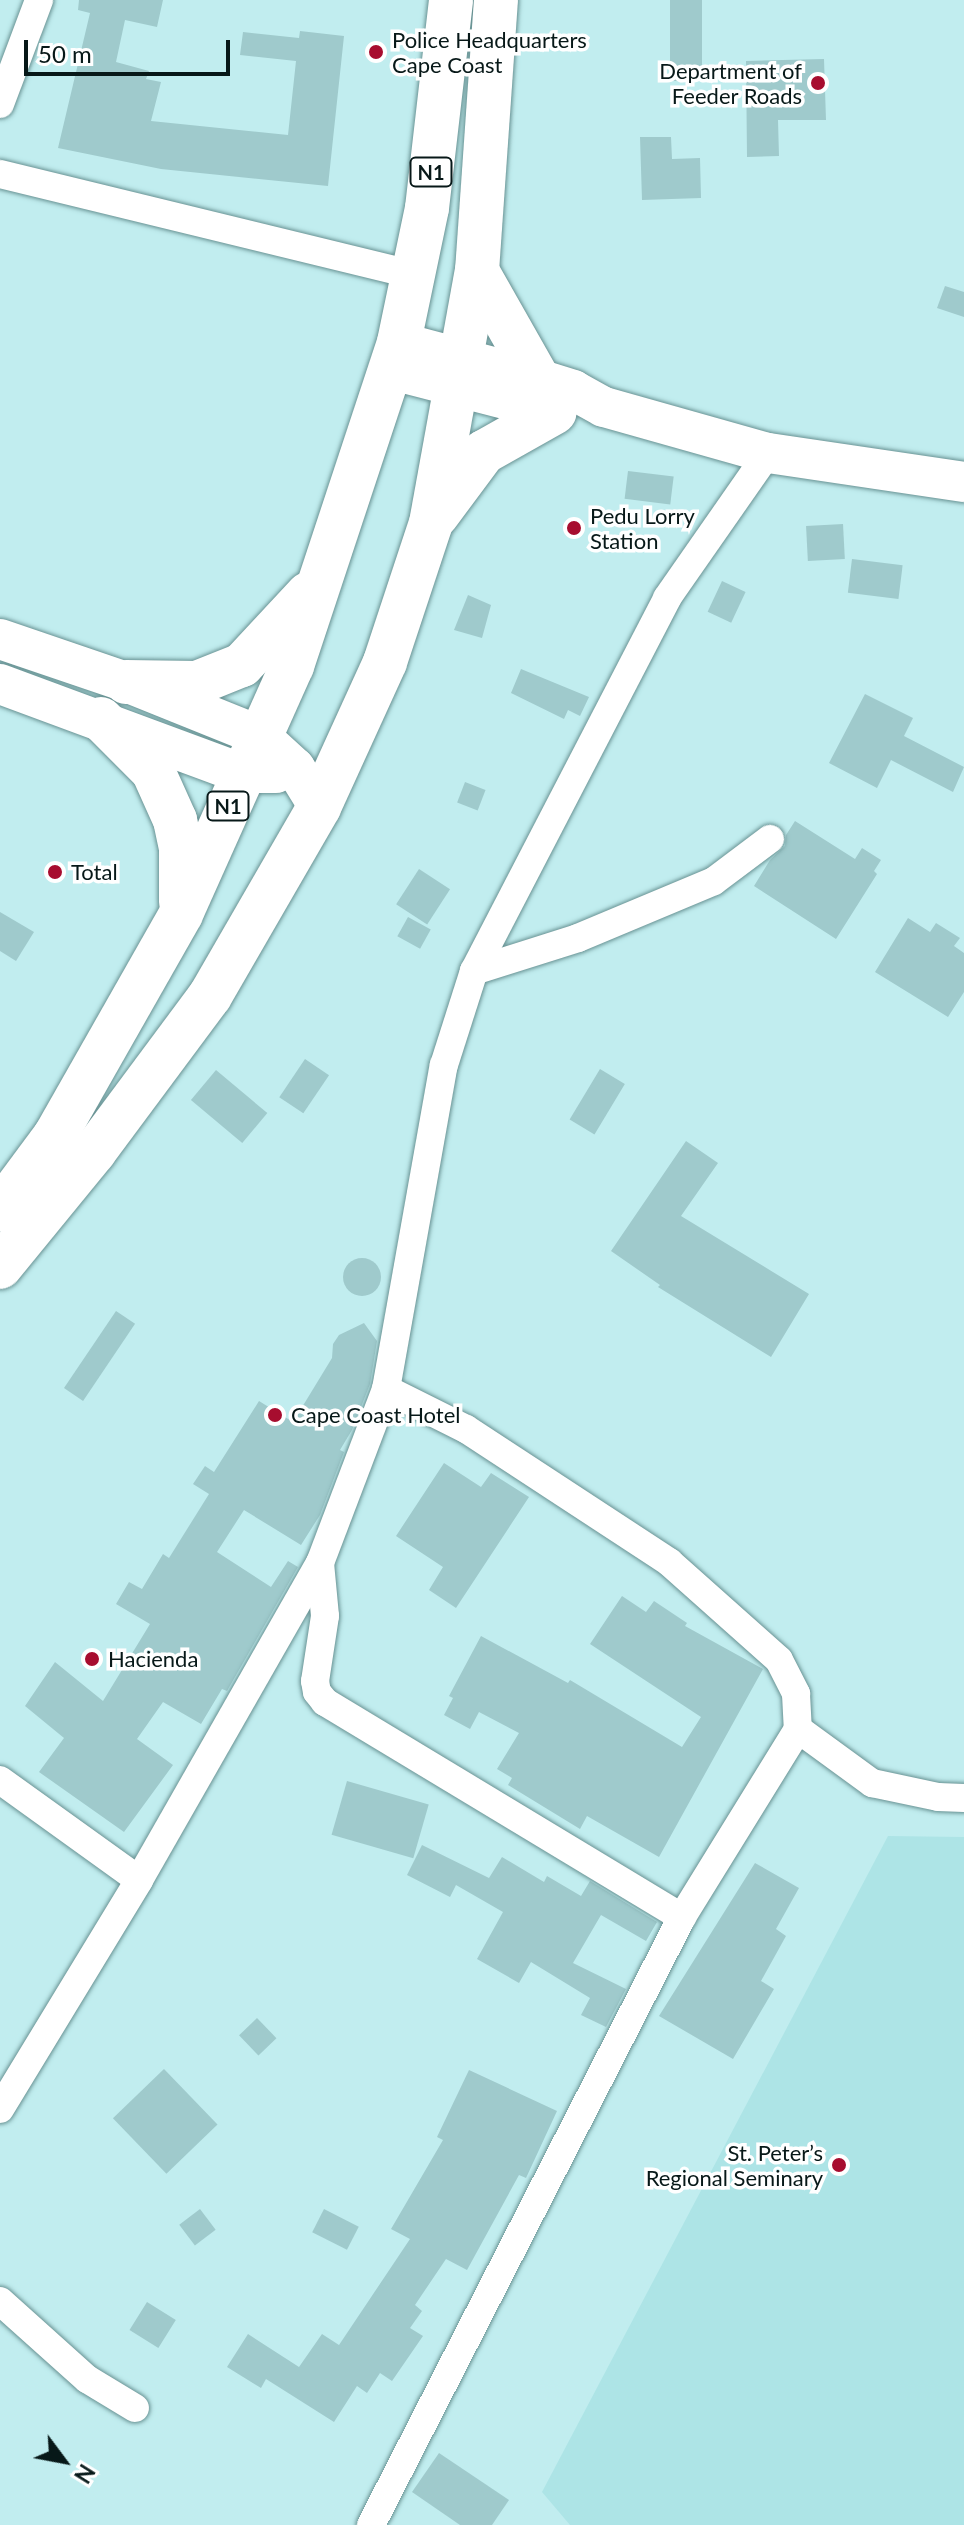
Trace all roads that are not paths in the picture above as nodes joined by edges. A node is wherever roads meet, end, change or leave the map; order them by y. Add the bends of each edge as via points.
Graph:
1 (39, 0) edge
2 (451, 0) edge
3 (496, 0) edge
4 (0, 104) edge
5 (0, 174) edge
6 (477, 271) junction
7 (414, 275) junction
8 (395, 356) junction
9 (459, 372) junction
10 (547, 395) junction
11 (768, 453) junction
12 (964, 482) edge
13 (431, 523) junction
14 (320, 580) junction
15 (0, 639) edge
16 (126, 682) junction
17 (0, 684) edge
18 (101, 719) junction
19 (347, 748) junction
20 (251, 754) junction
21 (295, 768) junction
22 (319, 807) junction
23 (770, 839) dead end
24 (181, 914) junction
25 (474, 971) junction
26 (0, 1210) edge
27 (0, 1267) edge
28 (386, 1389) junction
29 (320, 1563) junction
30 (798, 1729) junction
31 (0, 1780) edge
32 (964, 1798) edge
33 (139, 1880) junction
34 (682, 1917) junction
35 (0, 2109) edge
36 (0, 2301) edge
37 (135, 2408) dead end
38 (371, 2525) edge

1 - 4 street
2 - 7 highway, N1
3 - 6 highway, N1
5 - 7 street
6 - 9 highway, N1
6 - 10 highway
7 - 8 highway, N1
8 - 9 street
8 - 14 highway, N1
9 - 10 street
9 - 13 highway, N1
10 - 11 street via 580,417 604,407
10 - 13 highway via 484,452
11 - 12 street
11 - 25 street via 667,598
13 - 19 highway, N1 via 385,662
14 - 16 highway via 242,665 197,683
14 - 20 highway, N1 via 292,666
15 - 16 street
16 - 20 street
17 - 18 street
18 - 20 street
18 - 24 highway via 153,771 175,820 181,849
19 - 21 street
19 - 22 highway, N1
20 - 21 street
20 - 24 highway, N1
21 - 22 street
22 - 27 highway, N1 via 210,996
23 - 25 street via 714,881 578,938
24 - 26 highway, N1 via 55,1136
25 - 28 street via 444,1065
28 - 29 street
28 - 30 street via 466,1429 669,1562 779,1660 796,1694
29 - 33 street
29 - 34 street via 325,1616 315,1681 325,1702
30 - 32 street via 872,1783
30 - 34 street
31 - 33 street
33 - 35 street
34 - 38 street
36 - 37 street via 87,2379

